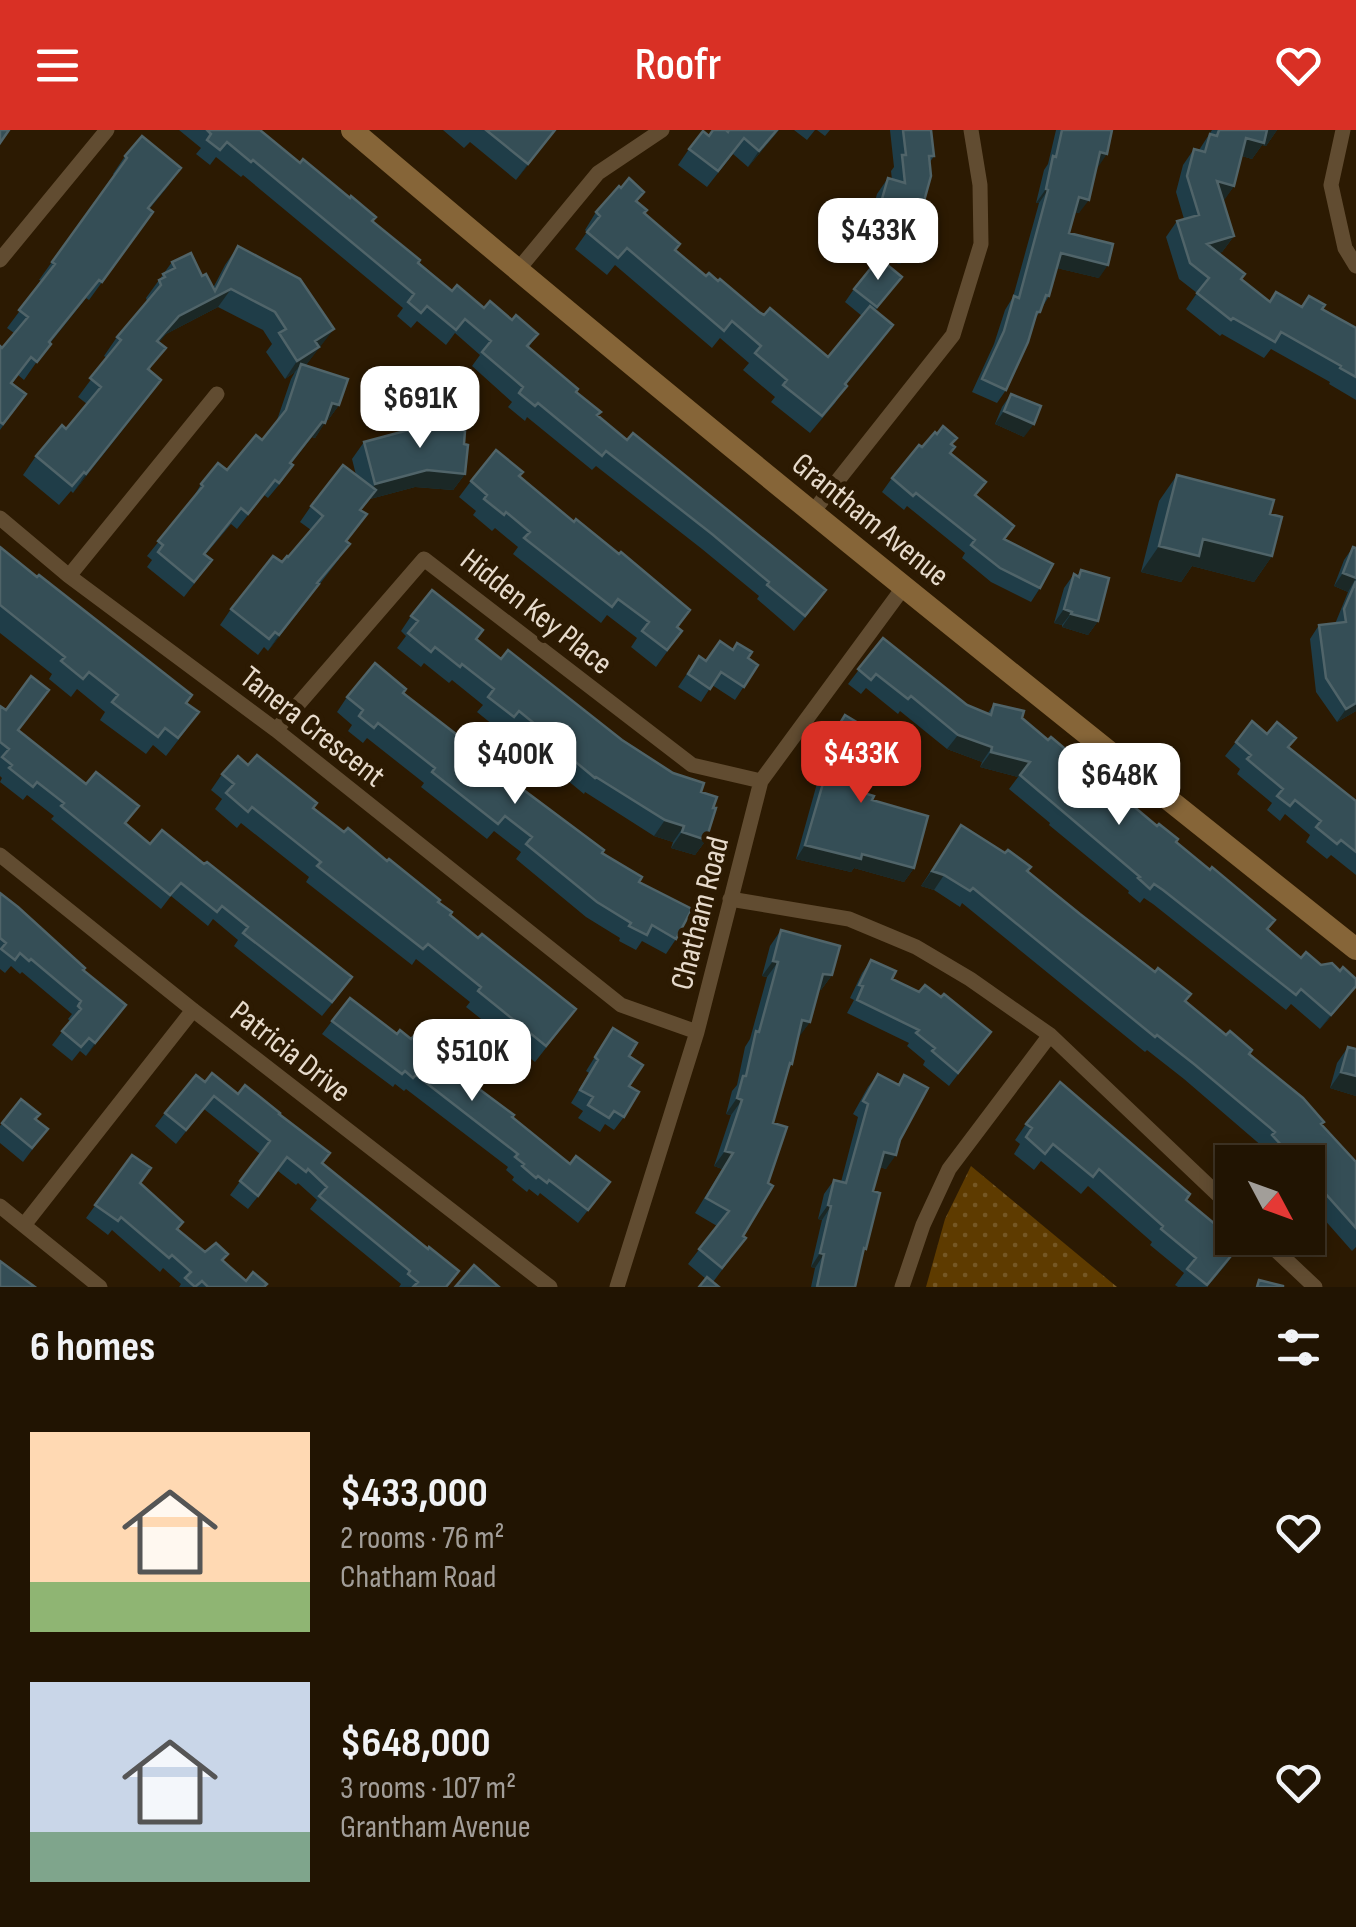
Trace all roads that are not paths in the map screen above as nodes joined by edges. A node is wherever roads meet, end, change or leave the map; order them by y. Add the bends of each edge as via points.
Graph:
1 (107, 130) edge
2 (352, 130) edge
3 (662, 130) edge
4 (971, 130) edge
5 (1343, 130) edge
6 (0, 260) edge
7 (1356, 266) edge
8 (517, 271) junction
9 (217, 394) dead end
10 (812, 513) junction
11 (0, 518) edge
12 (70, 576) junction
13 (903, 588) junction
14 (276, 730) junction
15 (761, 781) junction
16 (0, 855) edge
17 (730, 899) junction
18 (1356, 949) edge
19 (194, 1010) junction
20 (697, 1032) junction
21 (1050, 1035) junction
22 (1215, 1192) edge
23 (0, 1206) edge
24 (24, 1225) junction
25 (1281, 1255) edge
26 (100, 1287) edge
27 (550, 1287) edge
28 (617, 1287) edge
29 (902, 1287) edge
30 (1316, 1287) edge

1 - 6 street
2 - 8 street, Grantham Avenue
3 - 8 street via 598,173
4 - 10 street via 981,244 952,336
5 - 7 street via 1331,186 1345,248
8 - 10 street, Grantham Avenue
9 - 12 street
10 - 13 street, Grantham Avenue
11 - 12 street, Tanera Crescent
12 - 14 street, Tanera Crescent
13 - 15 street, Chatham Road
13 - 18 street, Grantham Avenue
14 - 15 street, Hidden Key Place via 424,558 692,765
14 - 20 street, Tanera Crescent via 621,1005
15 - 17 street, Chatham Road
16 - 19 street, Patricia Drive
17 - 20 street, Chatham Road
17 - 21 street via 849,919 916,947
19 - 24 street
19 - 27 street, Patricia Drive
20 - 28 street, Chatham Road
21 - 22 street
21 - 29 street via 949,1169
23 - 24 street
24 - 26 street
25 - 30 street

